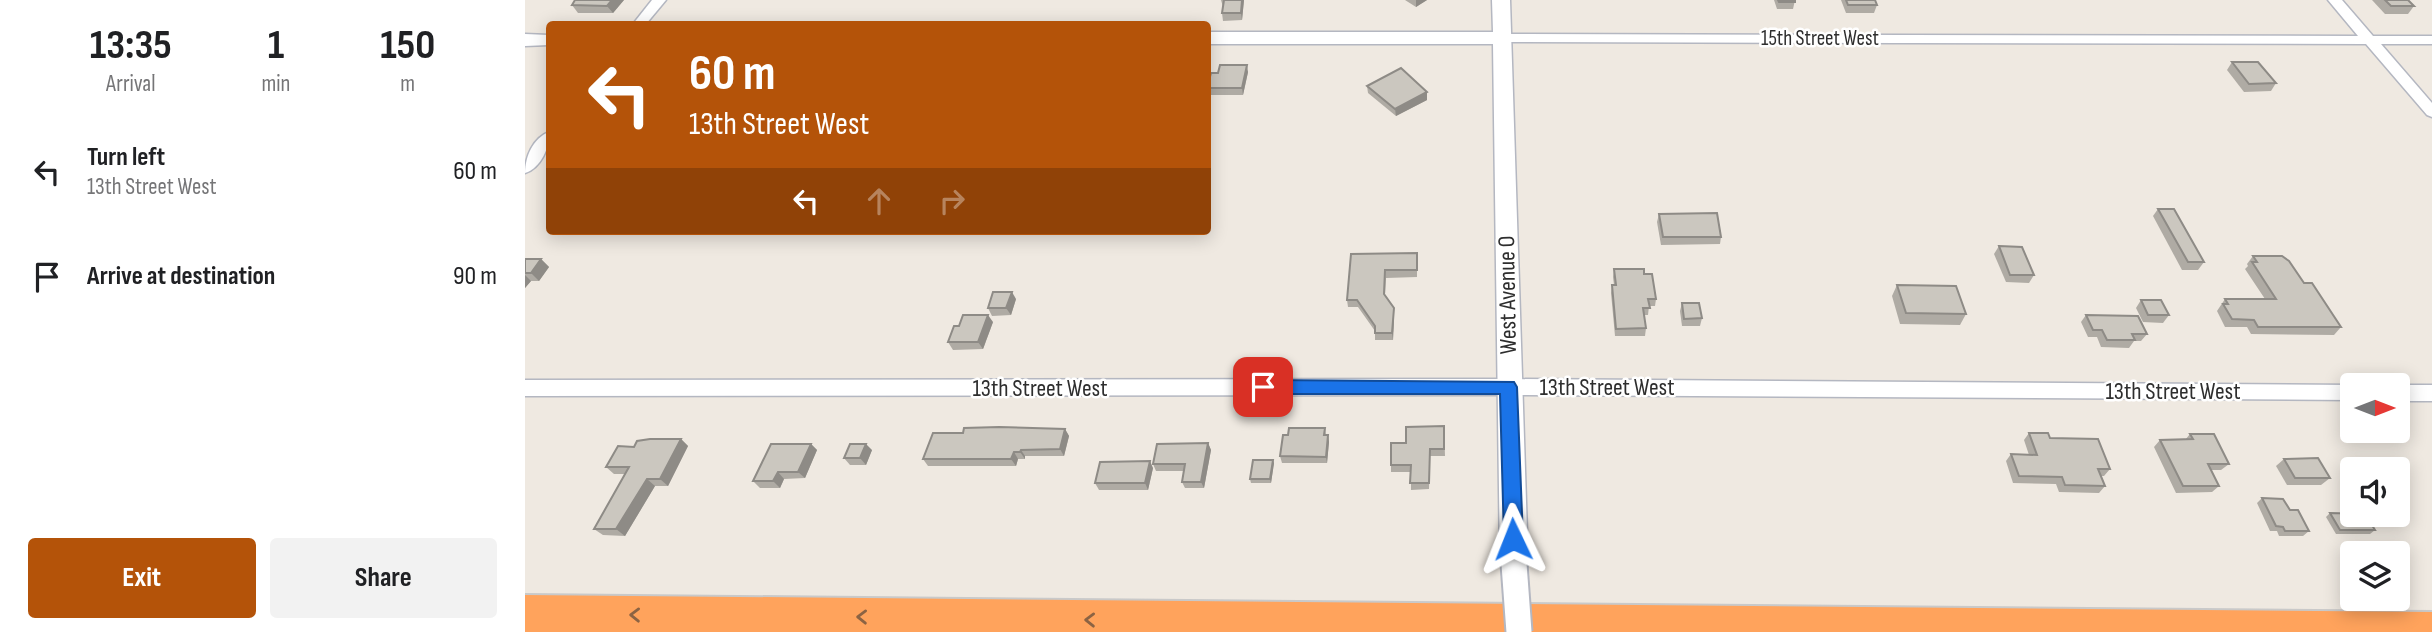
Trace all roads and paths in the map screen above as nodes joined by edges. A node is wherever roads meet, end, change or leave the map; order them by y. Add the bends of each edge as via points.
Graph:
1 (659, 0) edge
2 (1500, 0) edge
3 (2335, 0) edge
4 (642, 21) edge
5 (1211, 38) edge
6 (1502, 38) junction
7 (2369, 39) junction
8 (525, 40) edge
9 (546, 40) edge
10 (2432, 40) edge
11 (2432, 112) edge
12 (546, 141) edge
13 (525, 168) edge
14 (1508, 387) junction
15 (525, 388) edge
16 (2340, 392) edge
17 (2410, 393) edge
18 (2432, 393) edge
19 (525, 614) edge
20 (1519, 632) edge
21 (2432, 632) edge

1 - 4 street
2 - 6 street, West Avenue O
3 - 7 street
5 - 6 street, 15th Street West
6 - 7 street, 15th Street West
6 - 14 street, West Avenue O
7 - 10 street, 15th Street West
7 - 11 street
8 - 9 street
12 - 13 street
14 - 15 street, 13th Street West
14 - 16 street, 13th Street West
14 - 20 street, West Avenue O, bridge
17 - 18 street
21 -> 19 highway

